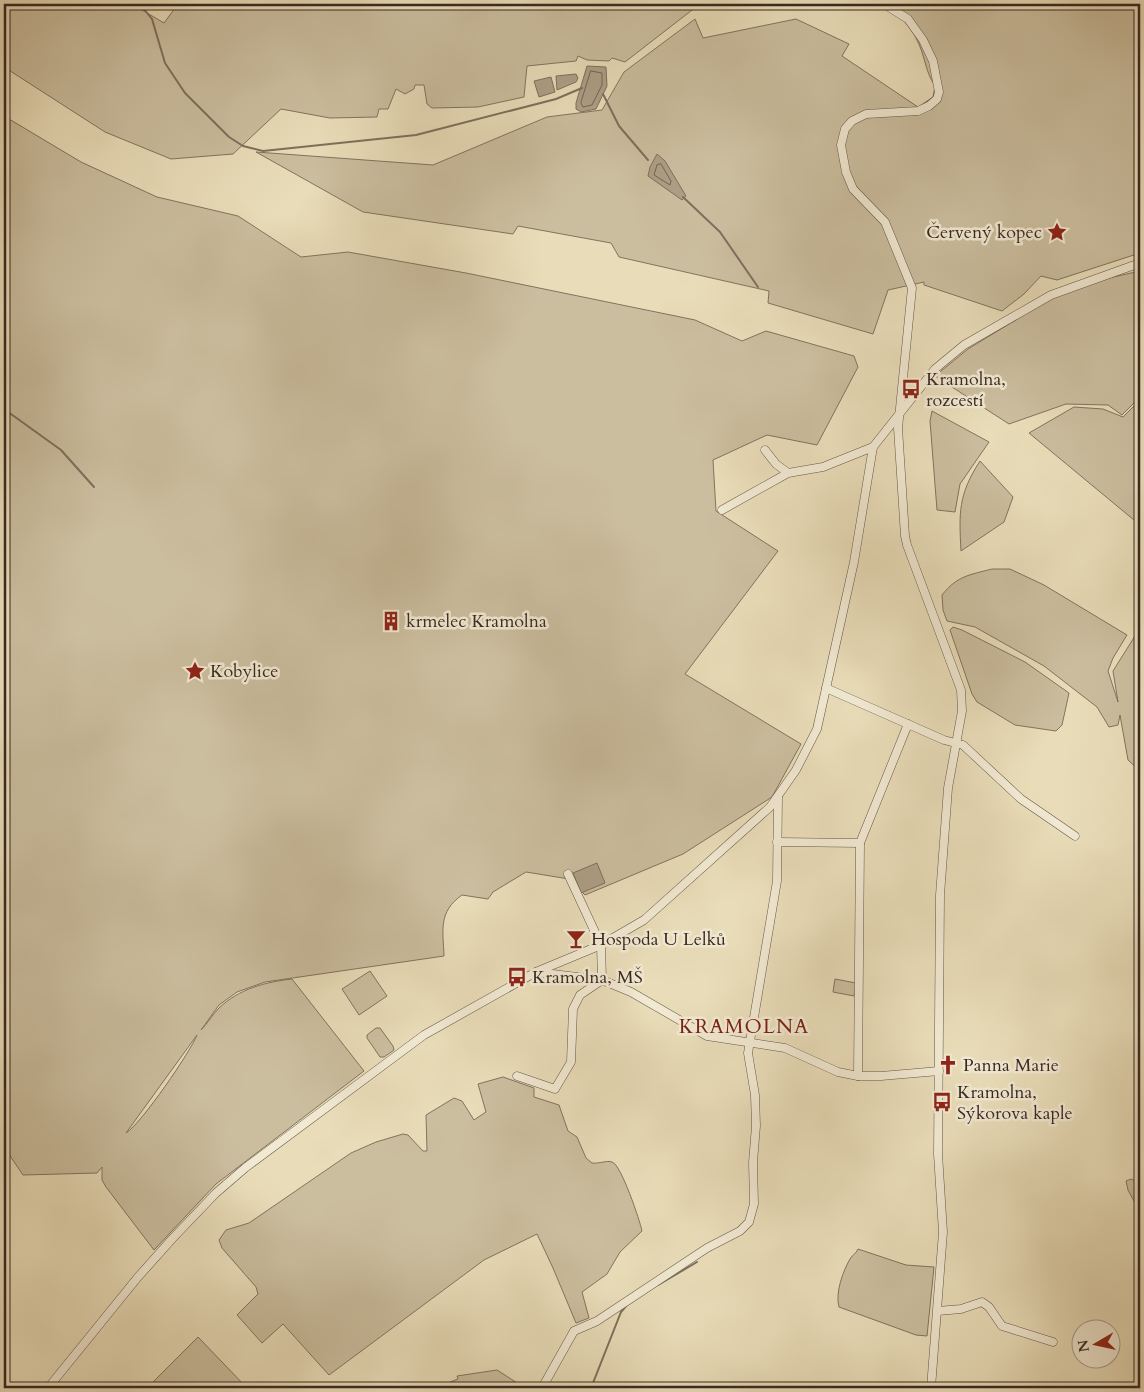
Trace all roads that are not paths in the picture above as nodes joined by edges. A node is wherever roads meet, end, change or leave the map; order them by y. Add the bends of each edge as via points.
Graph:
1 (884, 4) edge
2 (1140, 263) edge
3 (899, 412) junction
4 (873, 447) junction
5 (765, 450) dead end
6 (788, 473) junction
7 (722, 510) dead end
8 (826, 688) junction
9 (908, 724) junction
10 (957, 744) junction
11 (778, 797) junction
12 (1075, 836) dead end
13 (776, 842) junction
14 (860, 843) junction
15 (568, 874) dead end
16 (601, 945) junction
17 (536, 972) junction
18 (602, 980) junction
19 (749, 1044) junction
20 (939, 1071) junction
21 (517, 1076) dead end
22 (858, 1076) junction
23 (938, 1311) junction
24 (1053, 1342) dead end
25 (48, 1388) edge
26 (542, 1388) edge
27 (931, 1388) edge

1 - 3 street via 908,19 923,40 933,61 939,92 937,99 918,111 866,114 852,121 845,129 841,146 853,189 885,222 912,288
2 - 3 street via 1051,295 964,345 935,369
3 - 4 street
3 - 10 street via 907,545 961,690 962,711
4 - 6 street via 823,467
4 - 8 street via 854,562
5 - 6 street
6 - 7 street
8 - 9 street
8 - 11 street via 817,729
9 - 10 street
9 - 14 street
10 - 12 street via 968,749 1021,799
10 - 20 street via 948,788 940,895
11 - 13 street
11 - 16 street via 644,920
13 - 14 street
13 - 19 street via 777,881
14 - 22 street
15 - 16 street
16 - 17 street
16 - 18 street
17 - 18 street
17 - 25 street via 424,1035 245,1168 172,1239
18 - 19 street via 631,992 707,1036
18 - 21 street via 580,995 573,1010 572,1062 554,1089
19 - 22 street via 785,1048 838,1072
19 - 26 street via 756,1126 754,1204 749,1222 740,1231 574,1331
20 - 22 street
20 - 23 street via 938,1154 943,1232
23 - 24 street via 961,1309 982,1302 1002,1326
23 - 27 street

